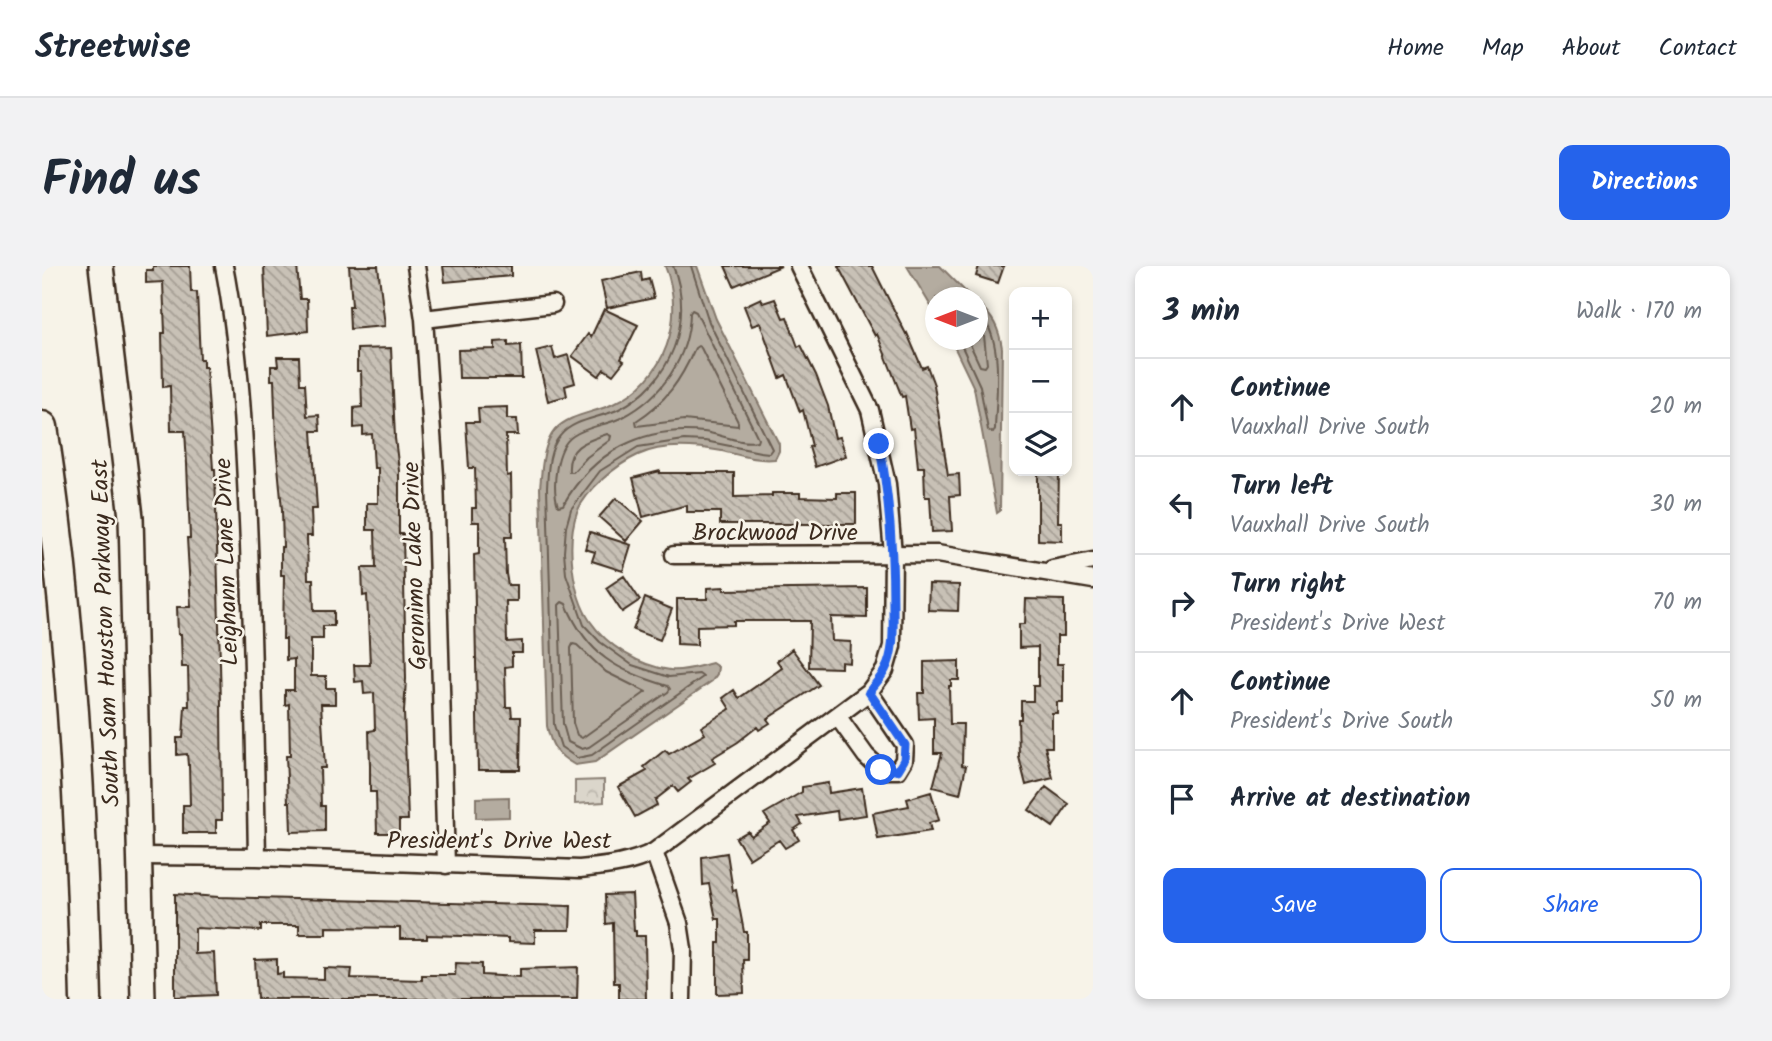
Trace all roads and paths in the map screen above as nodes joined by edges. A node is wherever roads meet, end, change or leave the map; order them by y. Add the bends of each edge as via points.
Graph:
1 (101, 266) edge
2 (224, 266) edge
3 (416, 266) edge
4 (799, 266) edge
5 (553, 304) dead end
6 (424, 319) junction
7 (42, 427) edge
8 (893, 554) junction
9 (674, 555) dead end
10 (1093, 561) edge
11 (1043, 571) junction
12 (1093, 580) edge
13 (869, 692) junction
14 (838, 717) junction
15 (654, 852) junction
16 (140, 856) junction
17 (257, 858) junction
18 (446, 865) junction
19 (86, 999) edge
20 (143, 999) edge
21 (682, 999) edge

1 - 16 main road, South Sam Houston Parkway East via 131,517
2 - 17 street, Leighann Lane Drive via 246,463
3 - 6 street, Geronimo Lake Drive
4 - 8 street, President's Drive West via 870,410 887,484
5 - 6 street
6 - 18 street, Geronimo Lake Drive via 435,476
7 - 19 highway via 69,649
8 - 9 street, Brockwood Drive
8 - 11 street, Brockwood Drive via 937,554
8 - 13 street, President's Drive West via 892,646 886,670
10 - 11 street, Brockwood Drive
11 - 12 street, Brockwood Drive
13 - 14 street, President's Drive West
13 - 14 street via 905,745 898,770 881,770
14 - 15 street, President's Drive West
15 - 18 street, President's Drive West via 618,866 580,869
15 - 21 street via 679,923
16 - 17 street, President's Drive West
16 - 20 main road, South Sam Houston Parkway East
17 - 18 street, President's Drive West

